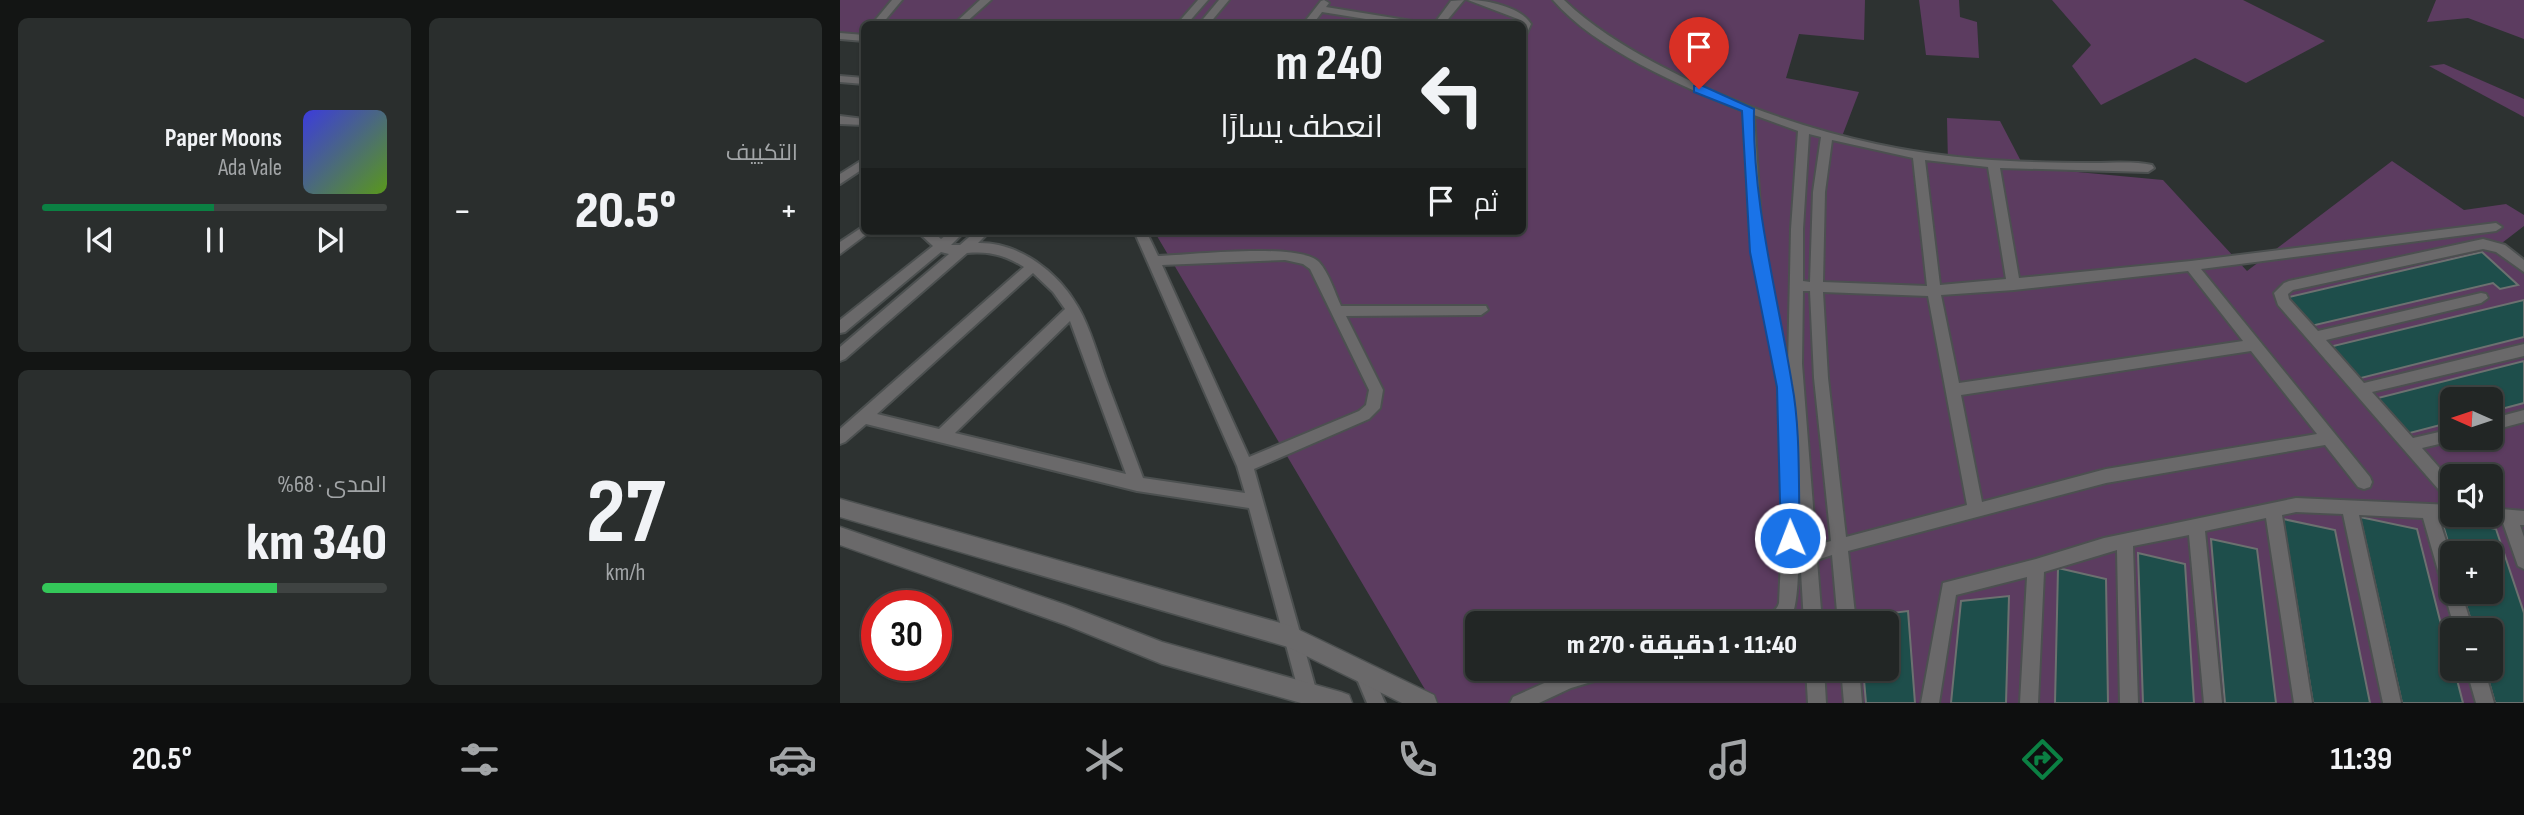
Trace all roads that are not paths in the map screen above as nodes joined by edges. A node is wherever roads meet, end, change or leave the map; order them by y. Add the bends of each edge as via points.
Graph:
1 (897, 0) edge
2 (986, 0) edge
3 (1203, 0) edge
4 (1224, 0) edge
5 (1459, 0) edge
6 (1473, 0) edge
7 (1558, 0) edge
8 (1323, 4) edge
9 (880, 21) edge
10 (962, 21) edge
11 (1185, 21) edge
12 (1206, 21) edge
13 (1310, 21) edge
14 (1399, 21) edge
15 (1441, 21) edge
16 (1524, 21) edge
17 (840, 36) edge
18 (861, 38) edge
19 (840, 79) edge
20 (861, 81) edge
21 (1748, 109) junction
22 (840, 120) edge
23 (861, 122) edge
24 (1804, 129) junction
25 (1827, 135) junction
26 (1918, 155) junction
27 (1993, 162) junction
28 (861, 165) edge
29 (2148, 168) dead end
30 (840, 180) edge
31 (2496, 227) dead end
32 (861, 232) edge
33 (930, 235) edge
34 (954, 235) edge
35 (976, 235) edge
36 (981, 235) edge
37 (1142, 235) edge
38 (940, 246) junction
39 (840, 248) edge
40 (989, 248) junction
41 (961, 250) junction
42 (1154, 261) junction
43 (1033, 265) junction
44 (2191, 266) junction
45 (2524, 267) edge
46 (2014, 285) junction
47 (1795, 286) junction
48 (1818, 287) junction
49 (1934, 292) junction
50 (2481, 298) dead end
51 (1073, 310) junction
52 (1481, 310) dead end
53 (1337, 311) junction
54 (840, 328) edge
55 (2315, 337) junction
56 (2254, 345) junction
57 (2524, 350) edge
58 (840, 355) edge
59 (1952, 390) junction
60 (2361, 390) junction
61 (2524, 416) edge
62 (864, 417) junction
63 (2503, 422) edge
64 (840, 438) edge
65 (941, 438) junction
66 (2329, 438) junction
67 (2440, 438) edge
68 (2410, 445) junction
69 (1245, 466) junction
70 (2440, 479) edge
71 (2364, 482) dead end
72 (1137, 484) junction
73 (1255, 502) junction
74 (2349, 506) junction
75 (840, 508) edge
76 (1975, 508) junction
77 (2273, 510) junction
78 (2429, 510) junction
79 (2440, 511) edge
80 (2516, 517) edge
81 (2196, 526) junction
82 (840, 536) edge
83 (2125, 540) junction
84 (1841, 545) junction
85 (2440, 548) edge
86 (1809, 554) junction
87 (2524, 561) edge
88 (2036, 567) junction
89 (1786, 611) edge
90 (1812, 611) edge
91 (1846, 611) edge
92 (1291, 637) junction
93 (1363, 672) junction
94 (1567, 681) edge
95 (1816, 681) edge
96 (1851, 681) edge
97 (2478, 681) edge
98 (1308, 693) junction
99 (1341, 703) edge
100 (1376, 703) edge
101 (1426, 703) edge
102 (1519, 703) edge
103 (1817, 703) edge
104 (1853, 703) edge
105 (1930, 703) edge
106 (2029, 703) edge
107 (2129, 703) edge
108 (2213, 703) edge
109 (2303, 703) edge
110 (2392, 703) edge
111 (2484, 703) edge

1 - 9 street
2 - 10 street
3 - 11 street
4 - 12 street
5 - 15 street
6 - 16 street
7 - 21 street via 1589,28 1634,55
8 - 13 street
8 - 14 street
17 - 18 street
19 - 20 street
21 - 24 street
21 - 89 street via 1756,237 1785,387
22 - 23 street
24 - 25 street
24 - 47 street
25 - 26 street
25 - 48 street via 1820,178
26 - 27 street
26 - 49 street
27 - 29 street
27 - 46 street
28 - 30 street
31 - 44 street
32 - 39 street
33 - 38 street
34 - 38 street
35 - 41 street
36 - 40 street
37 - 42 street
38 - 41 street
38 - 54 street
40 - 41 street
40 - 43 street
41 - 58 street
42 - 53 street via 1295,256 1315,266
42 - 69 street
43 - 51 street
43 - 62 street
44 - 46 street
44 - 56 street
45 - 55 street via 2500,248 2483,244 2285,288 2283,301
46 - 49 street
47 - 48 street
47 - 86 street via 1795,364
48 - 49 street
48 - 84 street
49 - 59 street
50 - 55 street
51 - 65 street
51 - 72 street
52 - 53 street
53 - 69 street via 1376,390 1373,408
55 - 60 street
56 - 59 street
56 - 66 street
57 - 60 street
59 - 76 street
60 - 68 street
61 - 63 street
62 - 64 street
62 - 65 street
65 - 72 street
66 - 71 street
66 - 76 street via 2181,461
67 - 68 street
68 - 70 street
69 - 73 street
72 - 73 street
73 - 92 street
74 - 77 street via 2297,505
74 - 78 street
74 - 110 street
75 - 92 street
76 - 84 street
77 - 81 street
77 - 109 street
78 - 79 street
78 - 85 street
80 - 87 street
81 - 83 street
81 - 108 street
82 - 98 street via 1162,653
83 - 88 street
83 - 107 street
84 - 86 street
84 - 91 street
86 - 90 street
88 - 105 street via 1949,590
88 - 106 street
92 - 93 street
92 - 98 street
93 - 100 street
93 - 101 street
94 - 102 street
95 - 103 street
96 - 104 street
97 - 111 street
98 - 99 street

